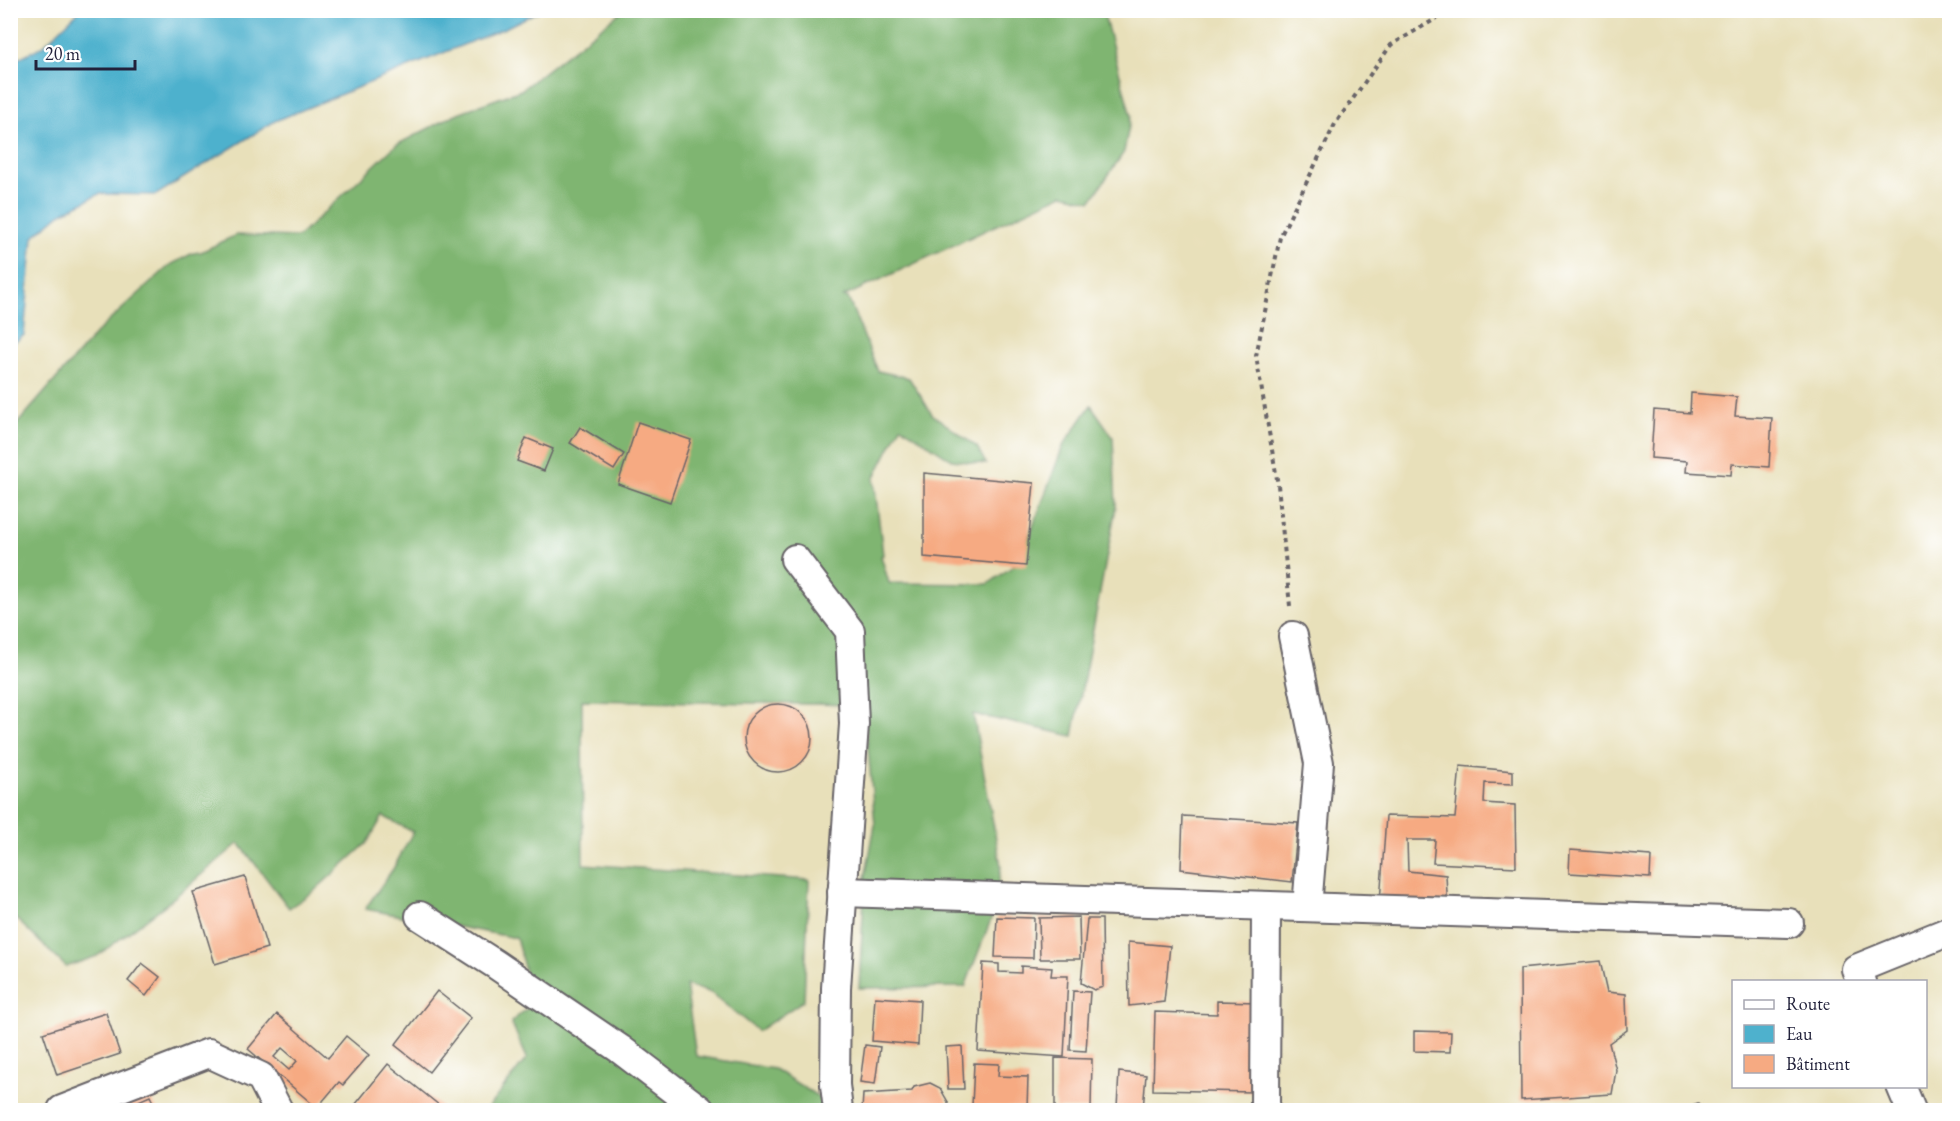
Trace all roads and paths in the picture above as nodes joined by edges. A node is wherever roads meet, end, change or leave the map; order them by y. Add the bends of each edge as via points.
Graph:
1 (1451, 10) edge
2 (795, 559) dead end
3 (1293, 636) joint
4 (842, 892) junction
5 (1266, 906) junction
6 (1307, 908) junction
7 (420, 916) dead end
8 (1789, 923) dead end
9 (1950, 931) edge
10 (1858, 975) edge
11 (1903, 1088) edge
12 (62, 1110) edge
13 (278, 1110) edge
14 (700, 1110) edge
15 (838, 1110) edge
16 (1265, 1110) edge
17 (1911, 1110) edge

1 - 3 path via 1390,45 1335,124 1280,237 1256,356 1278,485
2 - 4 street via 850,631 854,724
3 - 6 street via 1319,763
4 - 5 street
4 - 15 street via 836,988
5 - 6 street
5 - 16 street
6 - 8 street
7 - 14 street via 620,1049
9 - 10 street
11 - 17 street
12 - 13 street via 209,1053 261,1077

